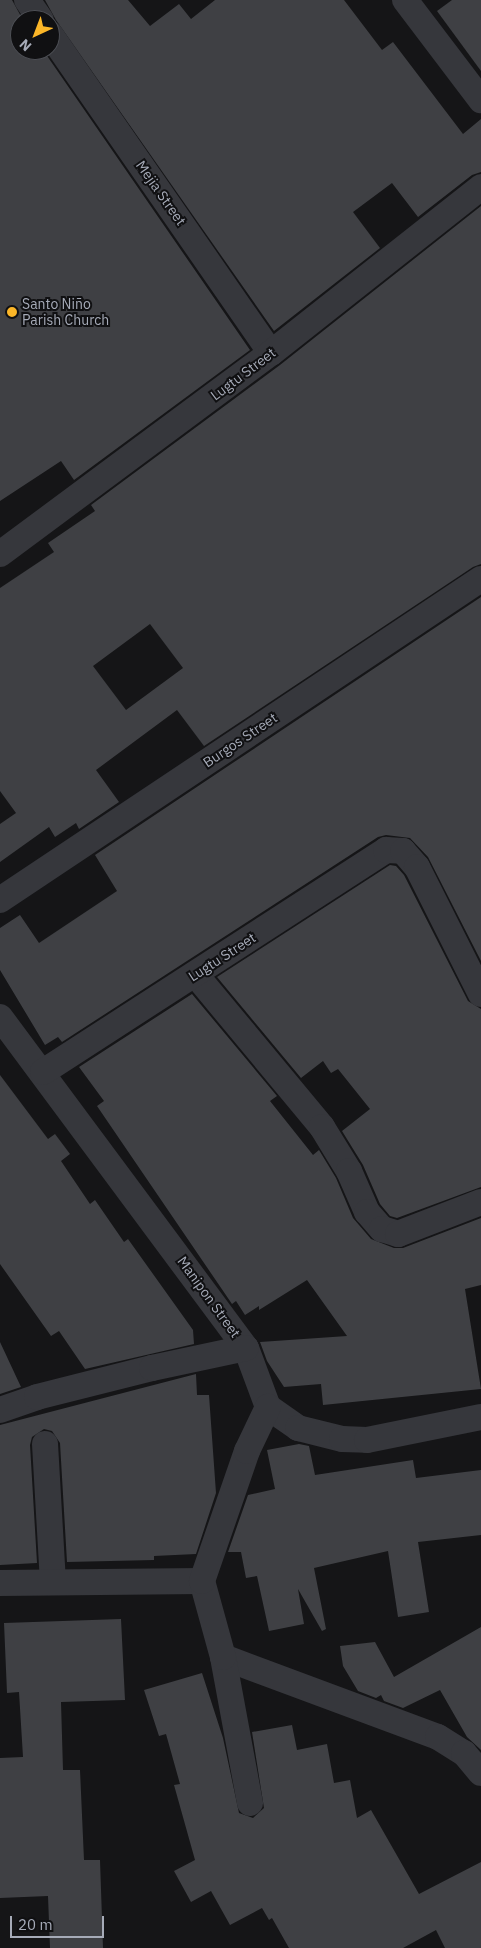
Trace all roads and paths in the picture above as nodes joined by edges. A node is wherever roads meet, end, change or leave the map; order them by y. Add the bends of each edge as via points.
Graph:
1 (405, 0) edge
2 (60, 48) edge
3 (481, 100) edge
4 (481, 187) edge
5 (271, 353) junction
6 (0, 554) edge
7 (481, 579) edge
8 (0, 900) edge
9 (195, 974) junction
10 (481, 994) edge
11 (0, 1017) edge
12 (43, 1072) junction
13 (481, 1202) edge
14 (246, 1348) junction
15 (268, 1407) junction
16 (0, 1410) edge
17 (481, 1417) edge
18 (45, 1444) dead end
19 (52, 1582) junction
20 (202, 1582) junction
21 (0, 1583) edge
22 (223, 1657) junction
23 (481, 1773) edge
24 (250, 1803) dead end

1 - 3 street
2 - 5 street, Mejia Street
4 - 5 street, Lugtu Street
5 - 6 street, Lugtu Street
7 - 8 street, Burgos Street
9 - 10 street, Lugtu Street via 386,850 403,851 417,867
9 - 12 street, Lugtu Street
9 - 13 street via 322,1126 349,1171 367,1212 382,1229 398,1234
11 - 12 street, Manipon Street
12 - 14 street, Manipon Street
14 - 15 street, Manipon Street
14 - 16 street via 152,1368 37,1397
15 - 17 street via 298,1428 342,1439 367,1440
15 - 20 street via 247,1451
18 - 19 street
19 - 20 street
19 - 21 street
20 - 22 street
22 - 23 street via 438,1737 464,1753
22 - 24 street

